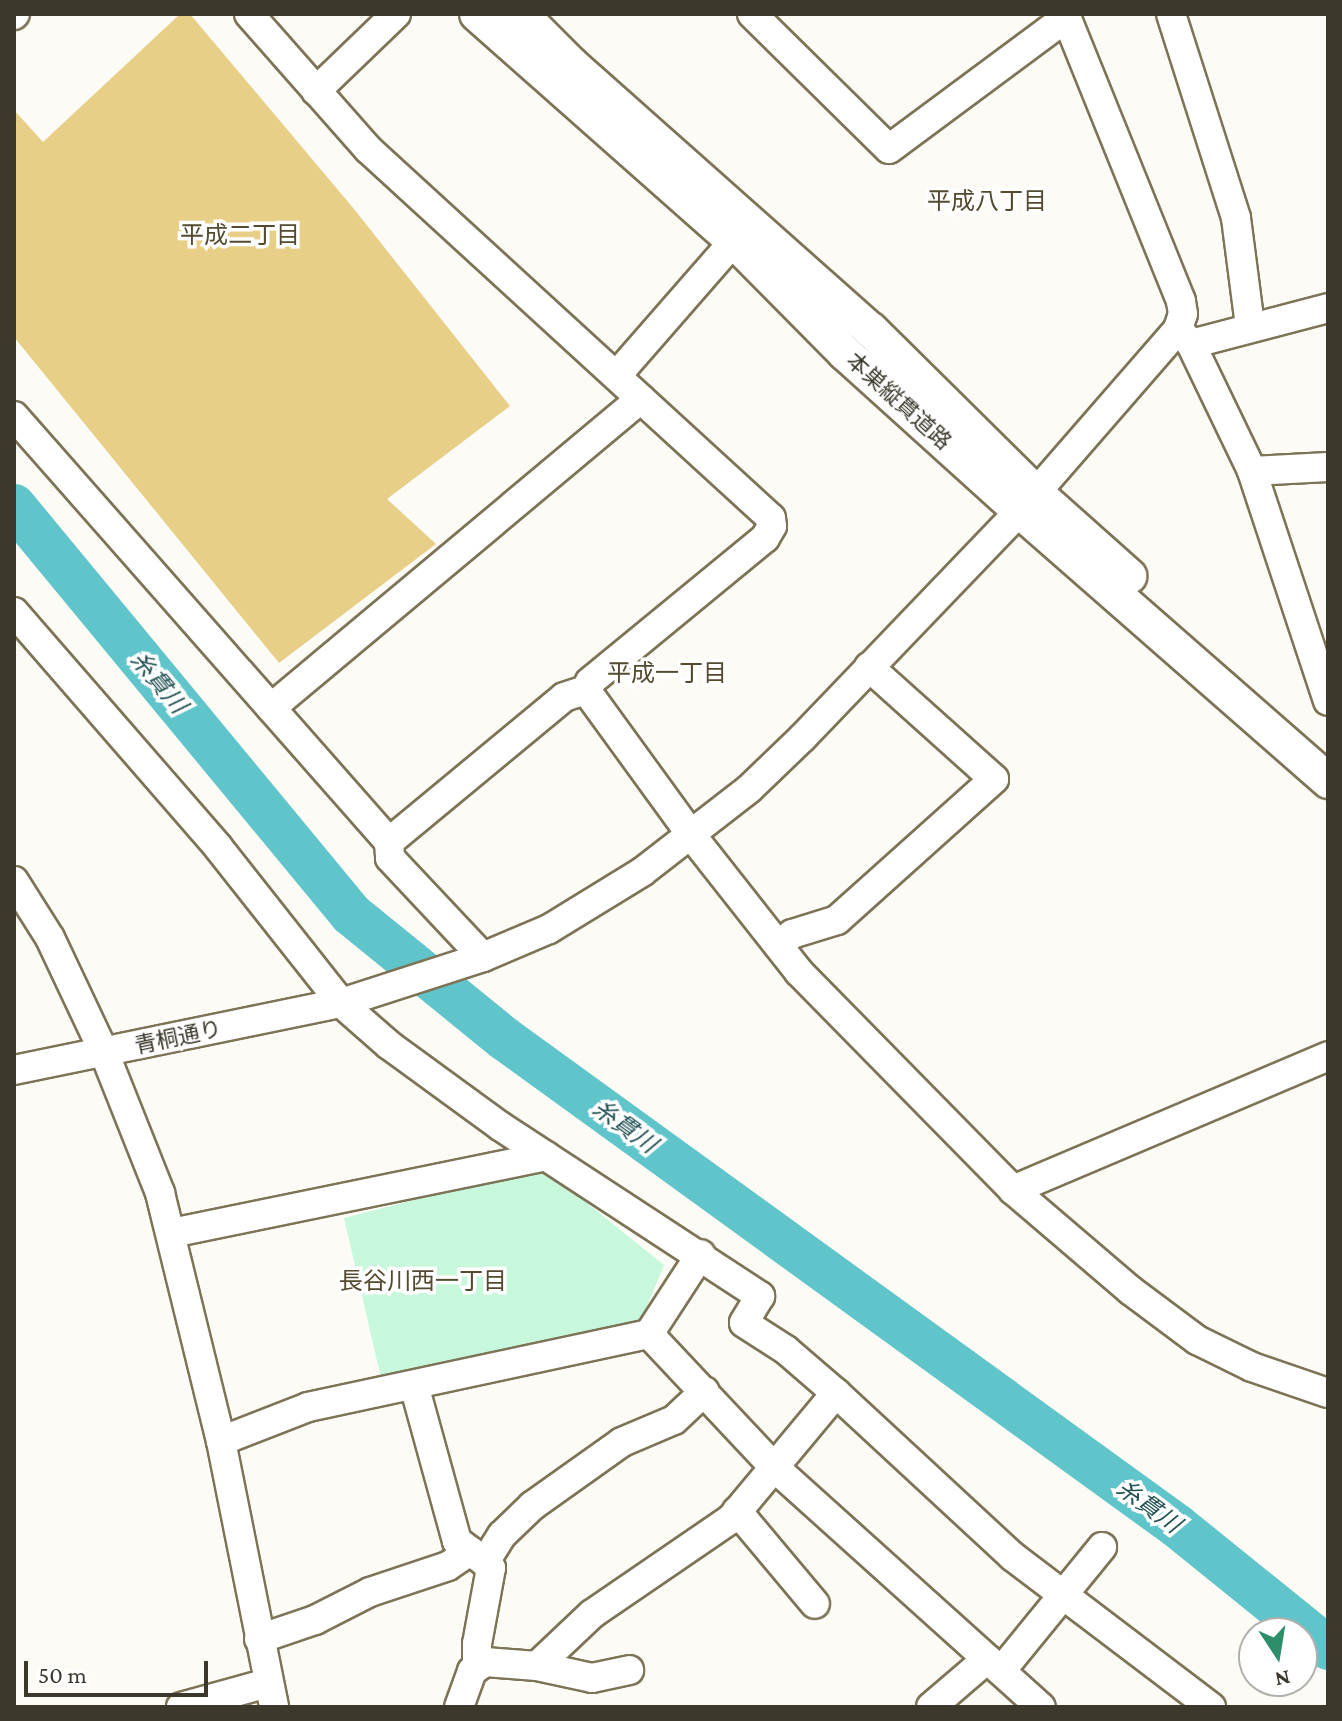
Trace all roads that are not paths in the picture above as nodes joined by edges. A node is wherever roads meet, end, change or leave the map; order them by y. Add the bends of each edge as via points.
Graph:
1 (249, 14) edge
2 (396, 14) edge
3 (477, 14) edge
4 (521, 14) edge
5 (1171, 14) edge
6 (1066, 16) edge
7 (762, 17) edge
8 (316, 91) junction
9 (734, 241) junction
10 (1328, 308) edge
11 (1250, 326) junction
12 (1185, 337) junction
13 (617, 375) junction
14 (641, 399) junction
15 (21, 438) edge
16 (1328, 467) edge
17 (1252, 471) junction
18 (1028, 502) junction
19 (14, 612) edge
20 (869, 667) junction
21 (586, 690) junction
22 (1328, 701) edge
23 (271, 708) junction
24 (1328, 753) edge
25 (1328, 781) edge
26 (692, 836) junction
27 (389, 842) junction
28 (14, 881) edge
29 (778, 945) junction
30 (483, 957) junction
31 (341, 1003) junction
32 (104, 1052) junction
33 (1328, 1056) edge
34 (14, 1070) edge
35 (546, 1156) junction
36 (1013, 1190) junction
37 (172, 1233) junction
38 (701, 1254) junction
39 (649, 1334) junction
40 (414, 1385) junction
41 (705, 1391) junction
42 (836, 1393) junction
43 (1328, 1393) edge
44 (221, 1441) junction
45 (774, 1467) junction
46 (737, 1511) junction
47 (1102, 1547) dead end
48 (477, 1556) junction
49 (1063, 1595) junction
50 (815, 1604) dead end
51 (259, 1639) junction
52 (994, 1665) junction
53 (537, 1666) junction
54 (477, 1667) junction
55 (629, 1670) dead end
56 (271, 1695) edge
57 (181, 1707) edge
58 (459, 1707) edge
59 (931, 1707) edge
60 (1041, 1707) edge
61 (1211, 1707) edge

1 - 8 street
2 - 8 street
3 - 9 main road, 本巣縦貫道路
4 - 18 main road, 本巣縦貫道路 via 871,330
5 - 11 street via 1236,218
6 - 7 street via 889,149
6 - 12 street via 1181,301
8 - 13 street via 368,149
9 - 13 street
9 - 18 main road, 本巣縦貫道路 via 845,353
10 - 11 street
11 - 12 street
12 - 17 street
12 - 18 street, 青桐通り
13 - 14 street
14 - 21 street via 768,514 772,526 765,538
14 - 23 street
15 - 23 street
16 - 17 street
17 - 22 street
18 - 20 street, 青桐通り
18 - 24 main road, 本巣縦貫道路
18 - 25 main road, 本巣縦貫道路
19 - 31 street via 218,847
20 - 26 street, 青桐通り via 749,789
20 - 29 street via 994,779 837,920 792,934
21 - 26 street
21 - 27 street via 564,697
23 - 27 street
26 - 29 street
26 - 30 street, 青桐通り via 549,929
27 - 30 street via 390,858
28 - 32 street via 50,938
29 - 36 street
30 - 31 street, 青桐通り
31 - 32 street, 青桐通り
31 - 35 street via 389,1045
32 - 34 street, 青桐通り
32 - 37 street
33 - 36 street
35 - 37 street
35 - 38 street
36 - 43 street via 1197,1340 1252,1367
37 - 44 street
38 - 39 street
38 - 42 street via 760,1296 744,1323
39 - 40 street
39 - 41 street
40 - 44 street via 308,1407
40 - 48 street via 457,1541
41 - 45 street
41 - 48 street via 674,1420 622,1442 532,1506
42 - 45 street
42 - 49 street via 1012,1556
44 - 51 street
45 - 46 street
45 - 52 street
46 - 50 street
46 - 53 street via 592,1614
47 - 49 street
48 - 51 street via 370,1592 315,1620
48 - 54 street via 491,1568
49 - 52 street
49 - 61 street
51 - 56 street
52 - 59 street
52 - 60 street
53 - 54 street via 485,1662
53 - 55 street via 592,1678
54 - 58 street
56 - 57 street

